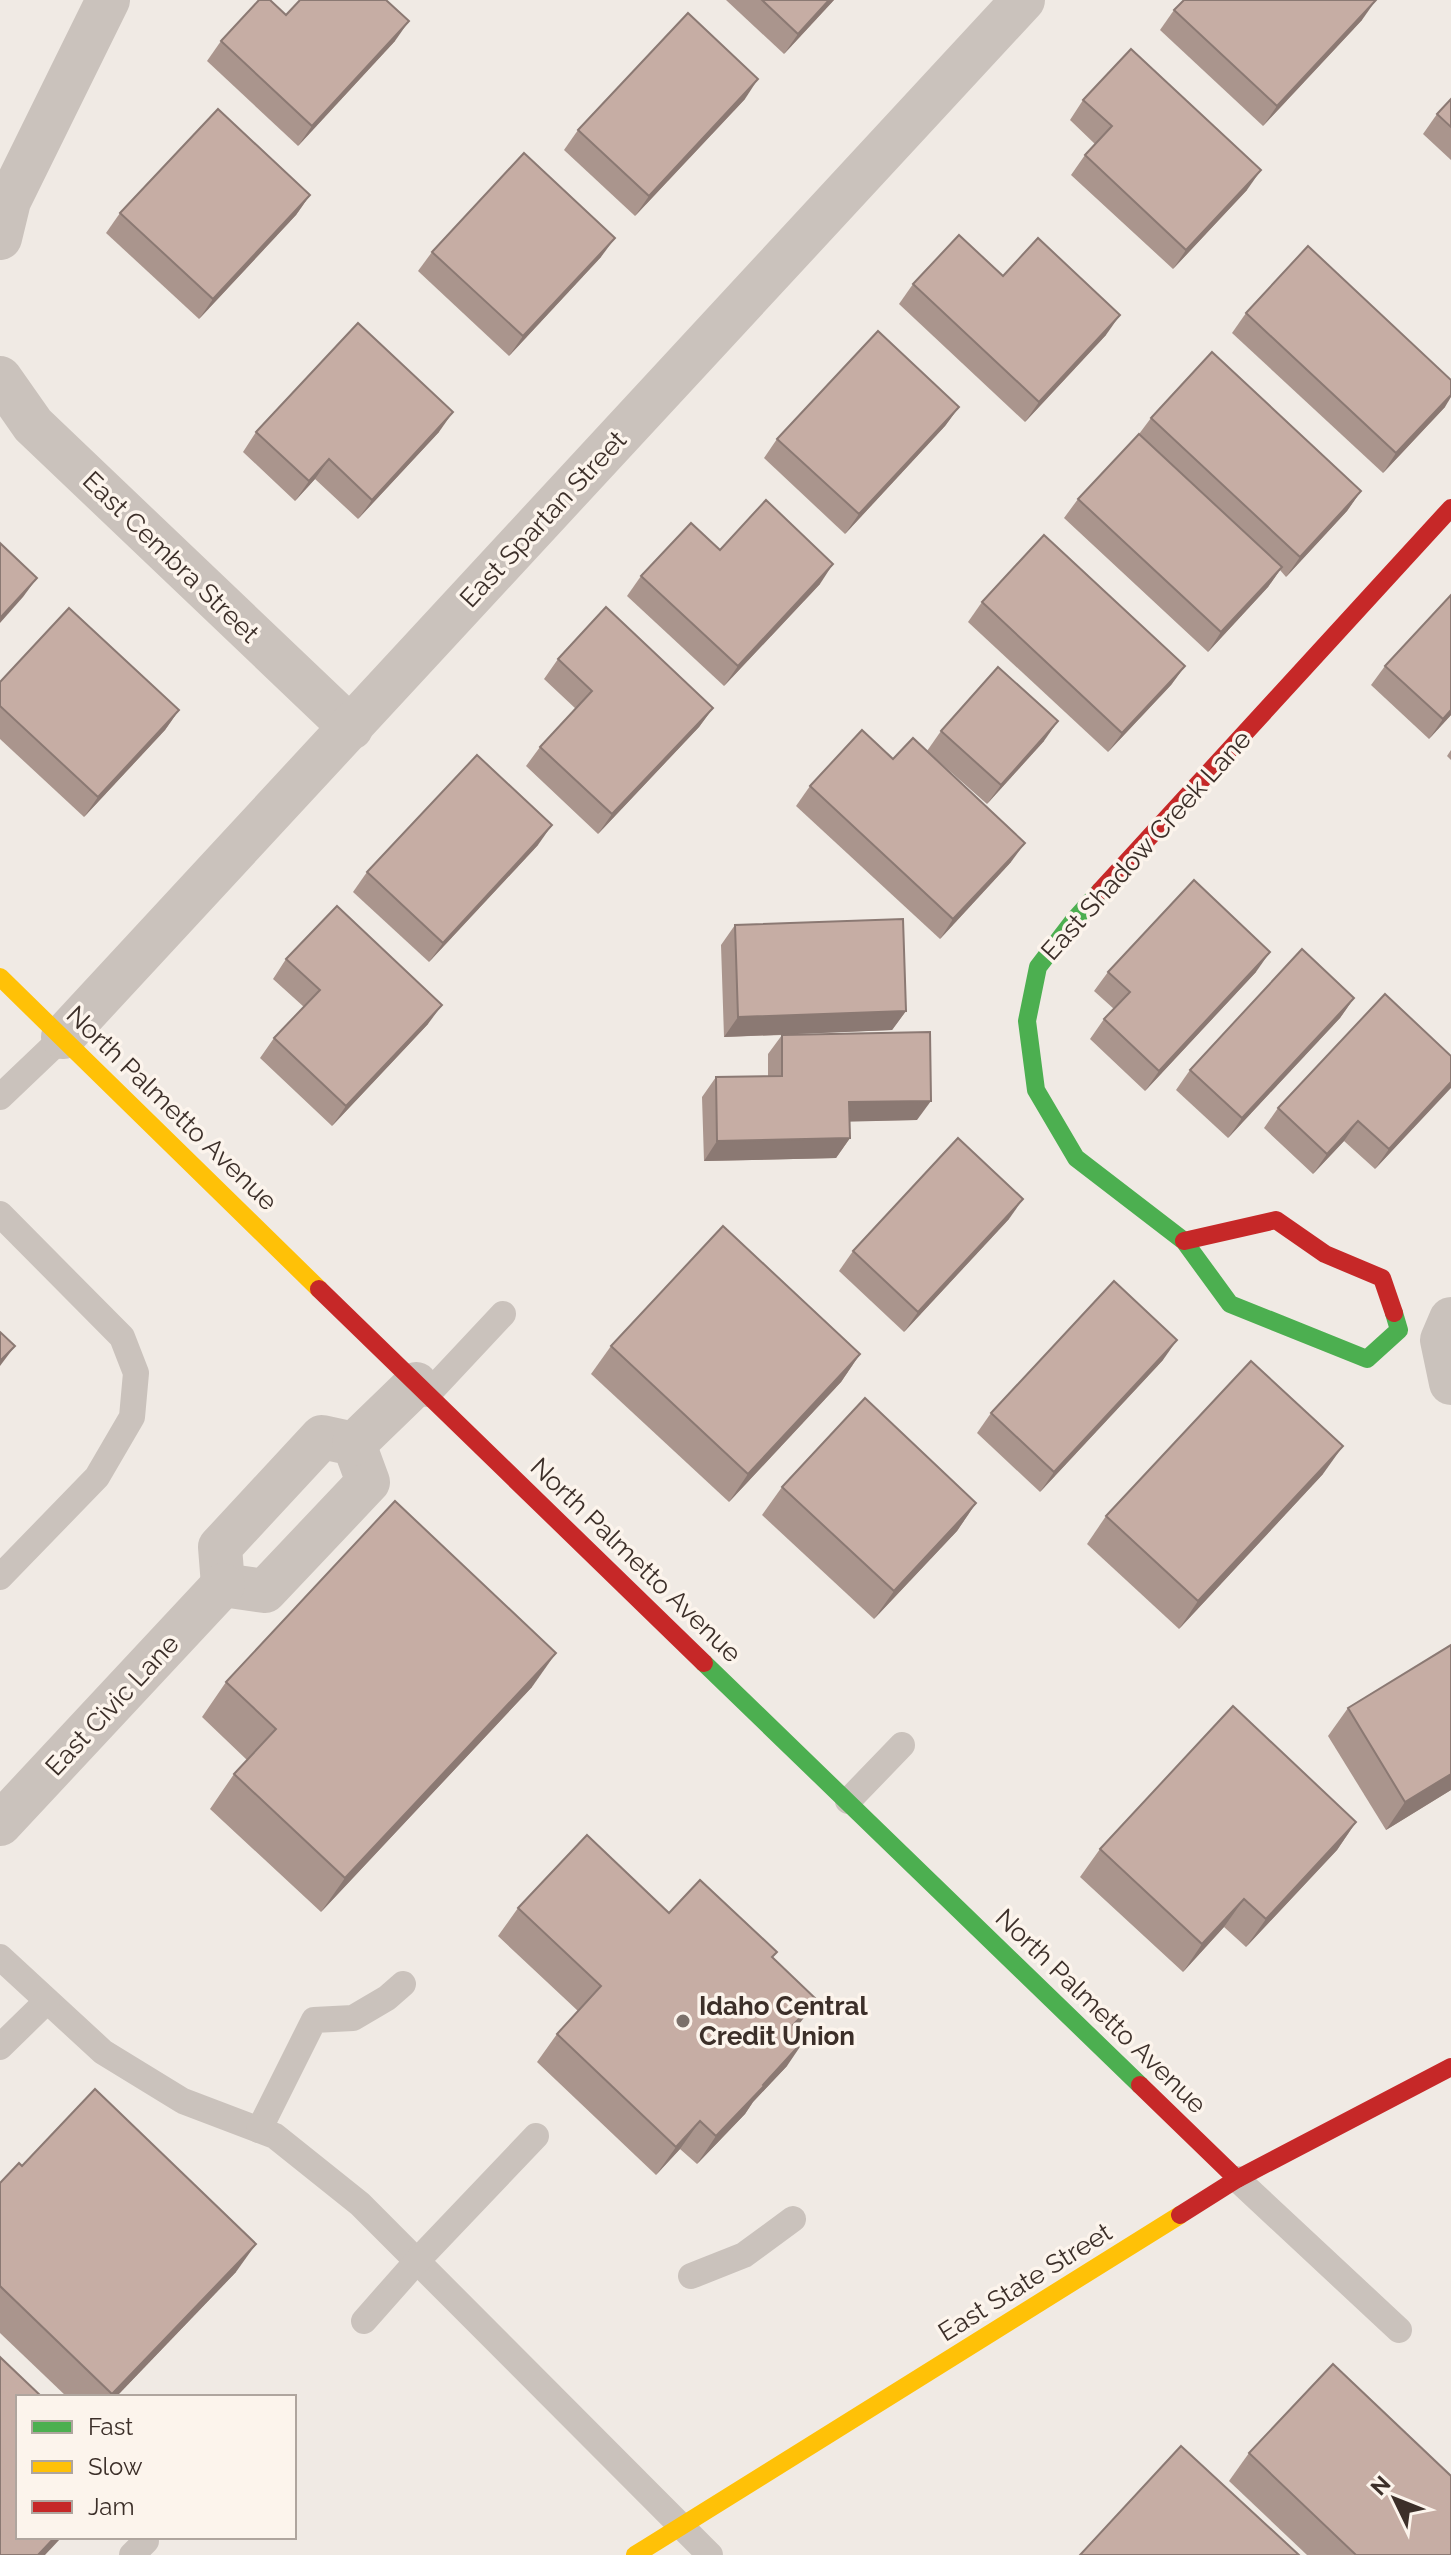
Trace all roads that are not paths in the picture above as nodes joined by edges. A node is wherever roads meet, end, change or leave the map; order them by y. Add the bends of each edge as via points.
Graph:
1 (108, 0) edge
2 (1023, 0) edge
3 (0, 238) edge
4 (0, 378) edge
5 (1451, 508) edge
6 (351, 728) junction
7 (0, 977) edge
8 (63, 1037) junction
9 (0, 1097) edge
10 (0, 1214) edge
11 (1184, 1241) junction
12 (503, 1314) dead end
13 (1446, 1329) edge
14 (1399, 1330) junction
15 (1451, 1383) edge
16 (422, 1389) junction
17 (354, 1444) junction
18 (0, 1577) edge
19 (223, 1585) junction
20 (902, 1745) dead end
21 (848, 1801) junction
22 (0, 1824) edge
23 (0, 1957) edge
24 (403, 1984) dead end
25 (47, 2001) junction
26 (0, 2047) edge
27 (1451, 2067) edge
28 (259, 2130) junction
29 (536, 2136) dead end
30 (1237, 2179) junction
31 (793, 2219) dead end
32 (417, 2261) junction
33 (691, 2276) dead end
34 (364, 2321) dead end
35 (1399, 2330) dead end
36 (680, 2527) junction
37 (635, 2555) edge
38 (710, 2555) edge

1 - 3 street via 9,201
2 - 6 street, East Spartan Street
4 - 6 street, East Cembra Street via 33,425
5 - 11 street, East Shadow Creek Lane via 1074,920 1038,967 1027,1021 1036,1090 1076,1158
6 - 8 street, East Spartan Street
7 - 8 street, North Palmetto Avenue
8 - 9 lane
8 - 16 street, North Palmetto Avenue
10 - 18 lane via 122,1337 136,1373 132,1417 97,1477
11 - 14 street, East Shadow Creek Lane via 1230,1304 1367,1359
11 - 14 street via 1276,1220 1325,1254 1382,1278
12 - 16 lane
13 - 14 street
13 - 15 street
16 - 17 street
16 - 21 street, North Palmetto Avenue
17 - 19 street via 322,1437 220,1547
17 - 19 street via 368,1482 265,1591
19 - 22 street, East Civic Lane
20 - 21 lane
21 - 30 street, North Palmetto Avenue
23 - 25 lane
24 - 28 lane via 353,2018 314,2020
25 - 26 lane
25 - 28 lane via 103,2052 183,2101
27 - 30 street, East State Street
28 - 32 lane via 275,2136 360,2204
29 - 32 lane
30 - 35 lane
30 - 36 street, East State Street
31 - 33 lane via 744,2255
32 - 34 lane
32 - 36 lane
36 - 37 street, East State Street
36 - 38 lane

